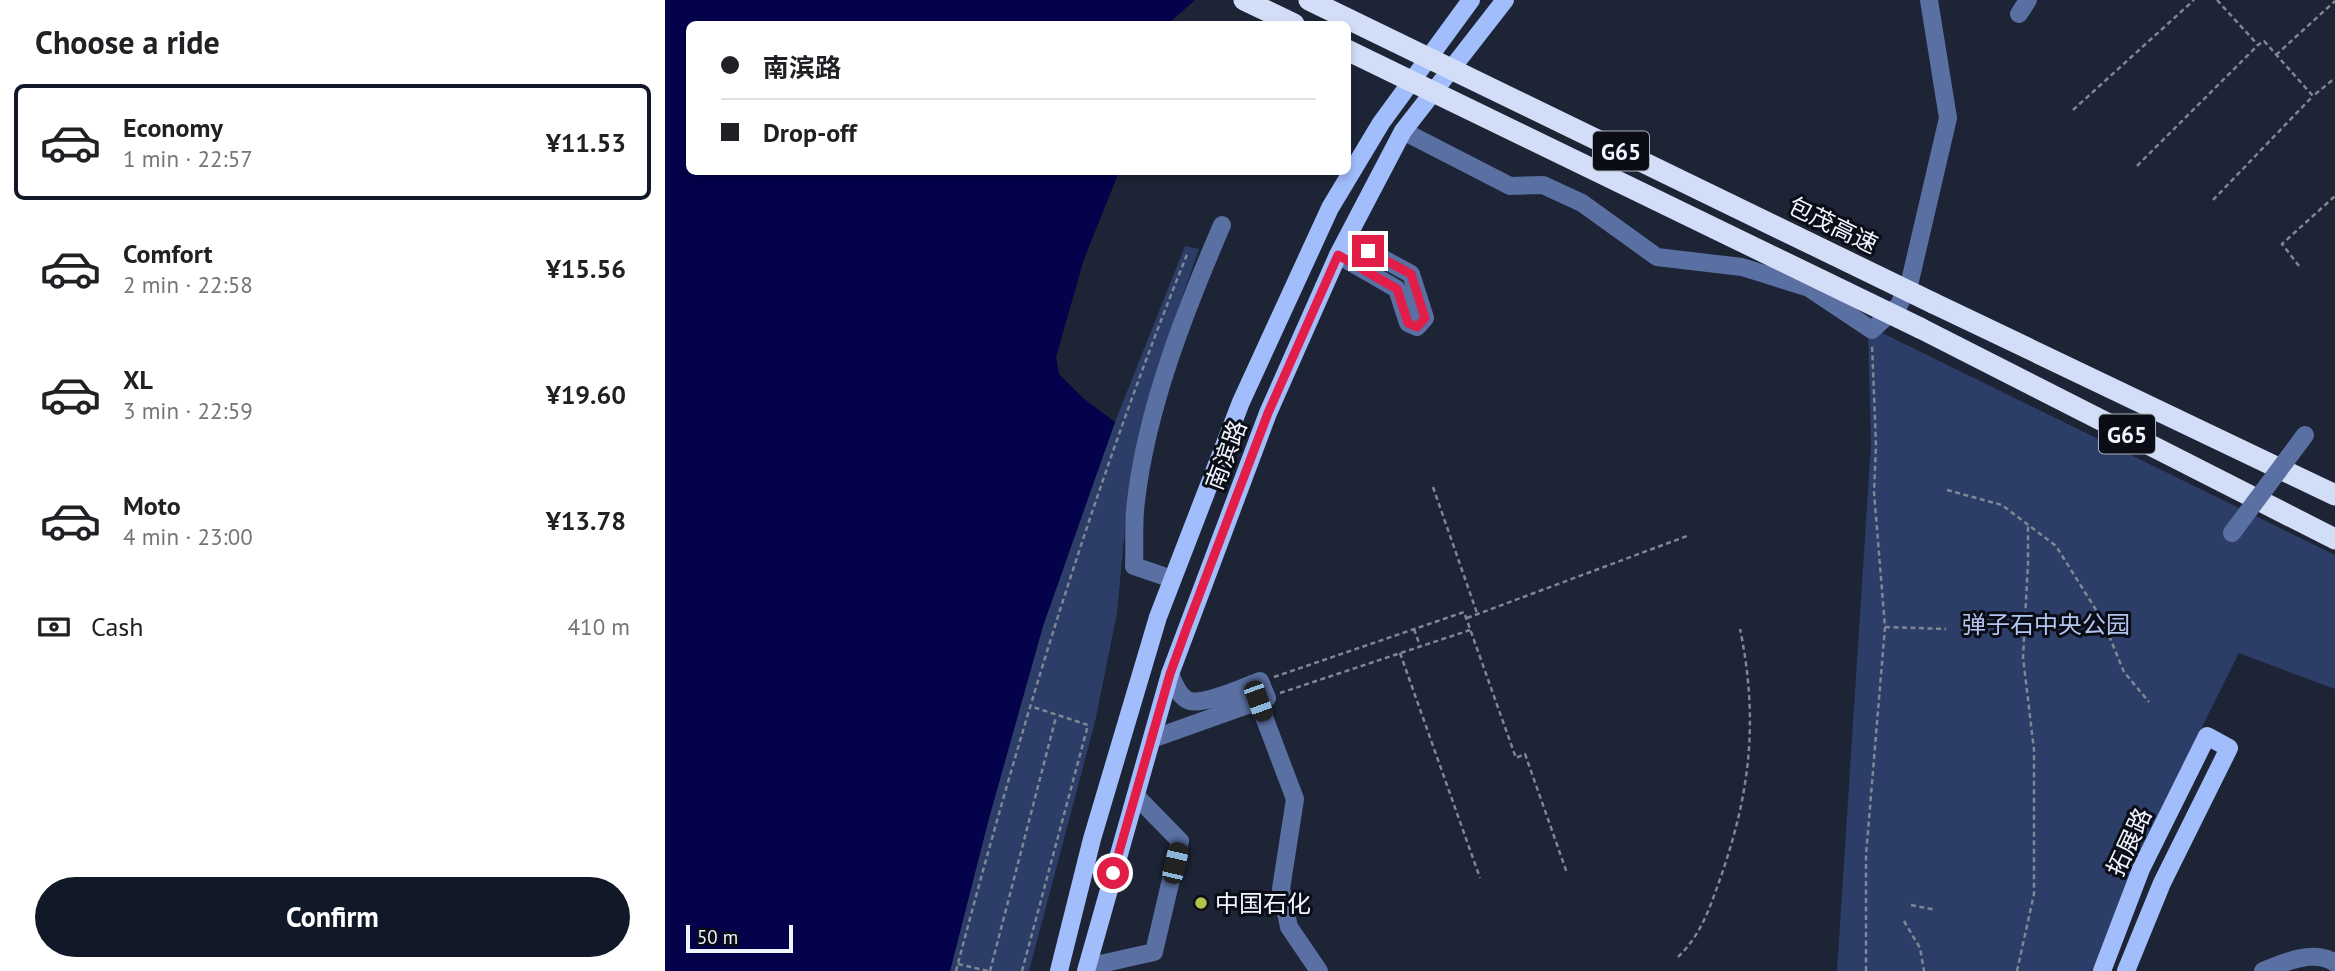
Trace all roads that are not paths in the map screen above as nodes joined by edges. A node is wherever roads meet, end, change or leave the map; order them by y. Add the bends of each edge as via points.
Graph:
1 (1244, 0) edge
2 (1309, 0) edge
3 (1471, 0) edge
4 (1505, 0) edge
5 (1929, 0) edge
6 (1288, 21) edge
7 (1351, 52) edge
8 (1403, 131) junction
9 (1351, 173) edge
10 (1350, 175) edge
11 (1223, 225) dead end
12 (1343, 247) junction
13 (1417, 321) dead end
14 (2305, 435) dead end
15 (2335, 495) edge
16 (2232, 533) dead end
17 (2335, 539) edge
18 (1172, 579) junction
19 (1170, 674) junction
20 (1262, 693) junction
21 (1152, 739) junction
22 (1136, 796) junction
23 (2335, 964) edge
24 (1086, 969) edge
25 (1059, 971) edge
26 (1319, 971) edge
27 (2102, 971) edge
28 (2126, 971) edge
29 (2263, 971) edge

1 - 6 highway
2 - 15 highway, 包茂高速 / G65, bridge
3 - 9 main road, 南滨路 via 1381,123
4 - 8 main road, 南滨路
5 - 8 street via 1948,118 1910,281 1899,305 1872,330 1809,288 1723,263 1657,257 1582,203 1543,185 1510,186
7 - 17 highway, G65, bridge via 1920,328
8 - 12 main road, 南滨路
10 - 18 main road, 南滨路 via 1330,208 1241,402
11 - 18 street via 1177,337 1135,502 1134,566
12 - 13 street via 1397,289
12 - 19 main road, 南滨路 via 1268,413
14 - 16 street, bridge
18 - 25 main road, 南滨路 via 1092,839
19 - 20 street via 1181,696 1190,701
19 - 21 main road, 南滨路
20 - 21 street
20 - 26 street via 1295,799 1281,889 1289,927
21 - 22 main road, 南滨路
22 - 24 main road, 南滨路
22 - 24 street via 1180,841 1154,952
23 - 29 street via 2312,956
27 - 28 main road, 拓展路 via 2141,869 2207,736 2229,748 2161,883

